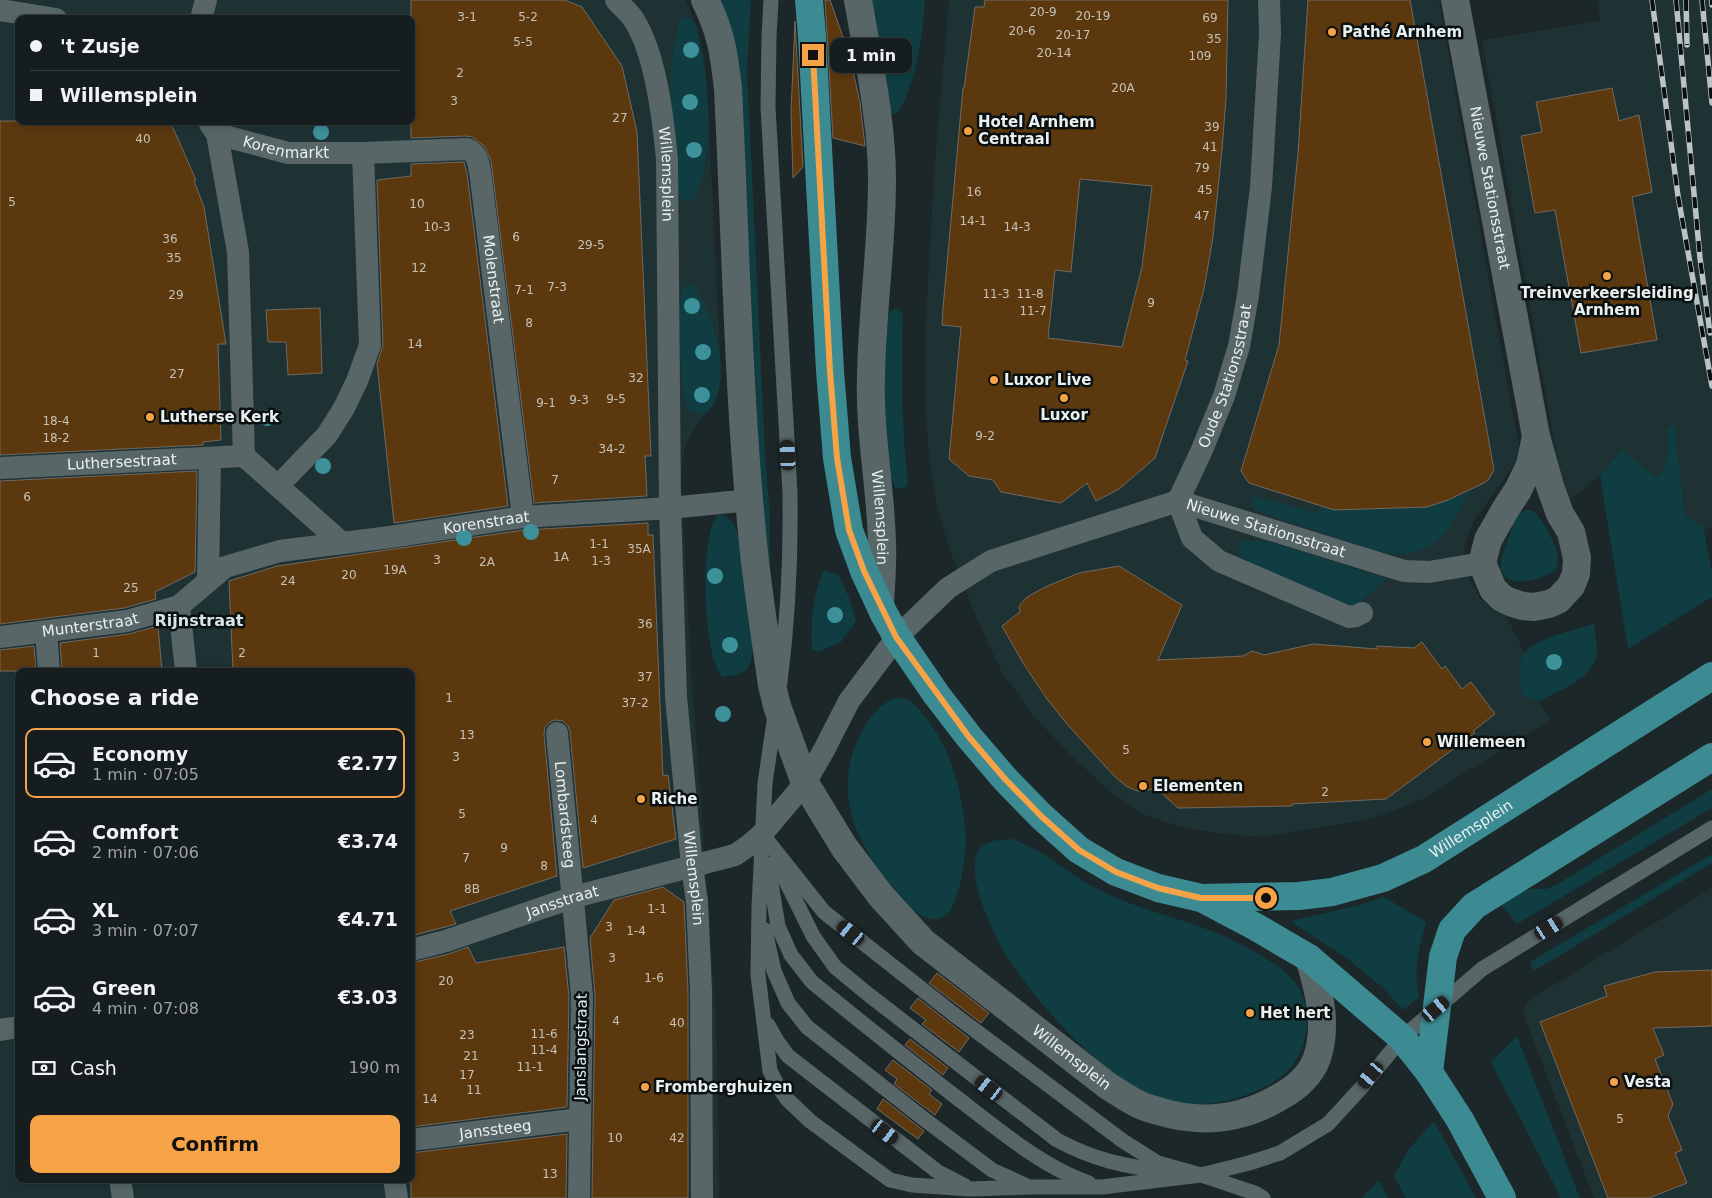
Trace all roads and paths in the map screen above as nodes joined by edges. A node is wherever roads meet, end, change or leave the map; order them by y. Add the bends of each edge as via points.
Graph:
1 (206, 0) edge
2 (616, 0) edge
3 (705, 0) edge
4 (772, 0) edge
5 (809, 0) edge
6 (858, 0) edge
7 (1269, 0) edge
8 (1455, 0) edge
9 (0, 10) edge
10 (31, 15) edge
11 (202, 15) edge
12 (213, 128) edge
13 (363, 153) junction
14 (1536, 436) junction
15 (244, 456) junction
16 (210, 458) junction
17 (0, 468) edge
18 (278, 486) junction
19 (750, 500) junction
20 (1178, 501) junction
21 (670, 508) junction
22 (523, 517) junction
23 (342, 543) junction
24 (1482, 563) junction
25 (216, 574) junction
26 (880, 604) junction
27 (179, 606) junction
28 (1362, 613) dead end
29 (46, 632) junction
30 (0, 637) edge
31 (896, 637) junction
32 (49, 668) edge
33 (186, 668) edge
34 (1712, 676) edge
35 (777, 706) junction
36 (557, 732) dead end
37 (1712, 758) edge
38 (805, 783) junction
39 (1712, 828) edge
40 (762, 834) junction
41 (714, 860) joint
42 (692, 866) junction
43 (574, 897) junction
44 (1201, 898) junction
45 (759, 907) junction
46 (415, 949) edge
47 (1309, 958) junction
48 (1436, 1009) junction
49 (763, 1015) junction
50 (15, 1028) edge
51 (0, 1030) edge
52 (1402, 1038) junction
53 (1429, 1072) junction
54 (580, 1118) junction
55 (415, 1139) edge
56 (1201, 1174) junction
57 (121, 1183) edge
58 (395, 1183) edge
59 (1029, 1187) junction
60 (1102, 1187) junction
61 (970, 1189) junction
62 (123, 1198) edge
63 (397, 1198) edge
64 (579, 1198) edge
65 (702, 1198) edge
66 (1263, 1198) edge
67 (1502, 1198) edge

1 - 11 street
2 - 21 street, Willemsplein via 634,20 648,50 664,124
3 - 19 street, Willemsplein via 723,48 728,88
4 - 35 lane via 768,107 790,494 786,629
5 - 26 main road, Willemsplein via 837,458 849,530
6 - 26 street, Willemsplein via 876,106 882,180 871,377 882,544
7 - 20 street, Oude Stationsstraat via 1261,187 1239,346 1224,396
8 - 14 street, Nieuwe Stationsstraat
9 - 10 street
12 - 13 street, Korenmarkt via 288,153
12 - 15 street, Korenmarkt via 238,252
13 - 18 street via 370,345 344,408 327,435
13 - 22 street, Molenstraat via 467,149 476,156
14 - 24 street, Nieuwe Stationsstraat via 1530,465 1488,540
14 - 24 street, Nieuwe Stationsstraat via 1550,486 1570,532 1577,558 1576,574 1558,600 1534,607 1523,606 1502,598 1493,589
15 - 16 street, Luthersestraat
15 - 18 street
16 - 17 street, Luthersestraat
16 - 25 street
18 - 23 street
19 - 21 street, Korenstraat
19 - 35 street, Willemsplein via 755,562
20 - 24 street, Nieuwe Stationsstraat via 1401,577
20 - 28 street, Nieuwe Stationsstraat via 1192,538 1219,561 1349,617
20 - 31 street, Willemsplein via 991,561 948,588
21 - 22 street, Korenstraat
21 - 42 street, Willemsplein via 676,697
22 - 23 street, Korenstraat
23 - 25 street, Korenstraat via 280,551
25 - 27 street, Munterstraat
26 - 31 main road
27 - 29 street, Munterstraat via 127,621
27 - 33 street
29 - 30 street, Munterstraat
29 - 32 street
31 - 38 street, Willemsplein via 849,701
31 - 44 main road, Willemsplein via 936,694 1005,779 1079,850 1116,872 1158,888
34 - 44 main road, Willemsplein via 1424,859 1383,878 1332,892 1299,896
35 - 38 street, Willemsplein
35 - 40 lane
36 - 43 street, Lombardsteeg
37 - 48 main road via 1478,902 1452,930 1443,957
38 - 40 street, Willemsplein
38 - 47 street, Willemsplein via 844,847 881,896 923,942 1108,1086 1141,1106 1196,1119 1223,1119 1266,1105 1293,1090 1307,1076 1322,1036 1318,986
39 - 48 lane via 1482,969
40 - 41 street, Willemsplein via 735,855
40 - 45 lane
40 - 56 lane via 824,912 956,1016 1123,1141 1158,1163
40 - 56 lane via 813,936 835,967 868,995 1057,1140 1081,1153 1147,1169
40 - 60 lane via 778,926 791,955 812,982 989,1122 1056,1168
41 - 42 street, Jansstraat
42 - 43 street, Jansstraat
42 - 65 street, Willemsplein via 701,991
43 - 46 street, Jansstraat
43 - 54 street, Janslangstraat via 582,996
44 - 47 main road, Willemsplein
45 - 49 lane via 758,975
45 - 59 lane via 774,971 788,1003 807,1027 992,1170
47 - 52 main road, Willemsplein
48 - 52 lane
48 - 53 main road
49 - 61 lane via 788,1056 938,1172
49 - 61 lane via 770,1071 787,1099 810,1121 890,1180 912,1185
50 - 51 street
52 - 53 main road, Willemsplein
52 - 56 lane via 1328,1124 1280,1152
53 - 67 main road, Willemsplein via 1460,1120
54 - 55 street, Janssteeg
54 - 64 street, Janslangstraat
56 - 60 lane
56 - 66 lane
57 - 62 street
58 - 63 street
59 - 60 lane
59 - 61 lane

